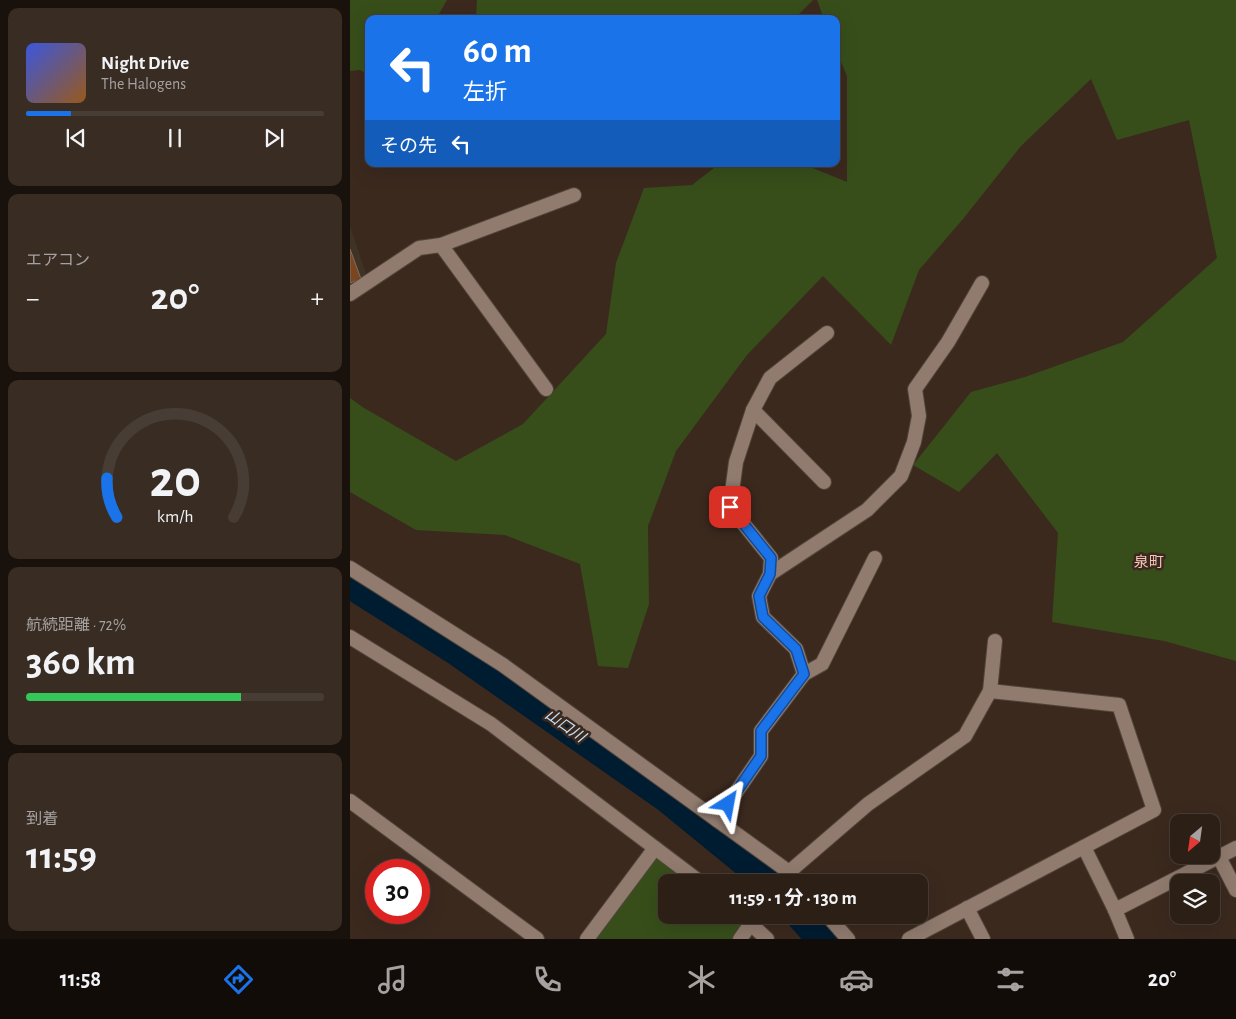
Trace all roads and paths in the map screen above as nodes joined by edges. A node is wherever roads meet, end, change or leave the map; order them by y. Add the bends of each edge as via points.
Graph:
1 (574, 195) dead end
2 (441, 245) junction
3 (982, 283) dead end
4 (350, 294) edge
5 (827, 333) dead end
6 (546, 389) dead end
7 (753, 410) junction
8 (824, 482) dead end
9 (874, 558) dead end
10 (350, 568) edge
11 (770, 574) junction
12 (350, 637) edge
13 (995, 641) dead end
14 (804, 674) junction
15 (990, 691) junction
16 (350, 801) edge
17 (717, 820) junction
18 (1084, 846) junction
19 (655, 848) junction
20 (1236, 848) edge
21 (1220, 856) edge
22 (1220, 859) edge
23 (1205, 864) edge
24 (689, 874) edge
25 (782, 874) edge
26 (793, 874) edge
27 (1236, 890) edge
28 (967, 908) junction
29 (1115, 910) junction
30 (748, 924) edge
31 (757, 924) edge
32 (835, 924) edge
33 (537, 939) edge
34 (587, 939) edge
35 (740, 939) edge
36 (767, 939) edge
37 (848, 939) edge
38 (909, 939) edge
39 (983, 939) edge
40 (1127, 939) edge

1 - 2 street
2 - 4 street via 418,248
2 - 6 street
3 - 11 street via 948,342 915,389 919,416 914,442 901,476 867,510
5 - 7 street via 770,378
7 - 8 street
7 - 11 street via 736,462 730,507 771,558
9 - 14 street via 822,664
10 - 17 street via 503,665
11 - 14 street via 759,596 763,617 796,649
12 - 19 street via 491,724
13 - 15 street
14 - 17 street via 761,731 761,756
15 - 18 street via 1119,705 1154,810
15 - 26 street via 965,736 868,804
16 - 33 street
17 - 25 street
18 - 28 street
18 - 29 street
19 - 24 street
19 - 34 street
20 - 21 street
22 - 27 street
23 - 29 street
28 - 38 street
28 - 39 street
29 - 40 street
30 - 35 street
31 - 36 street
32 - 37 street

